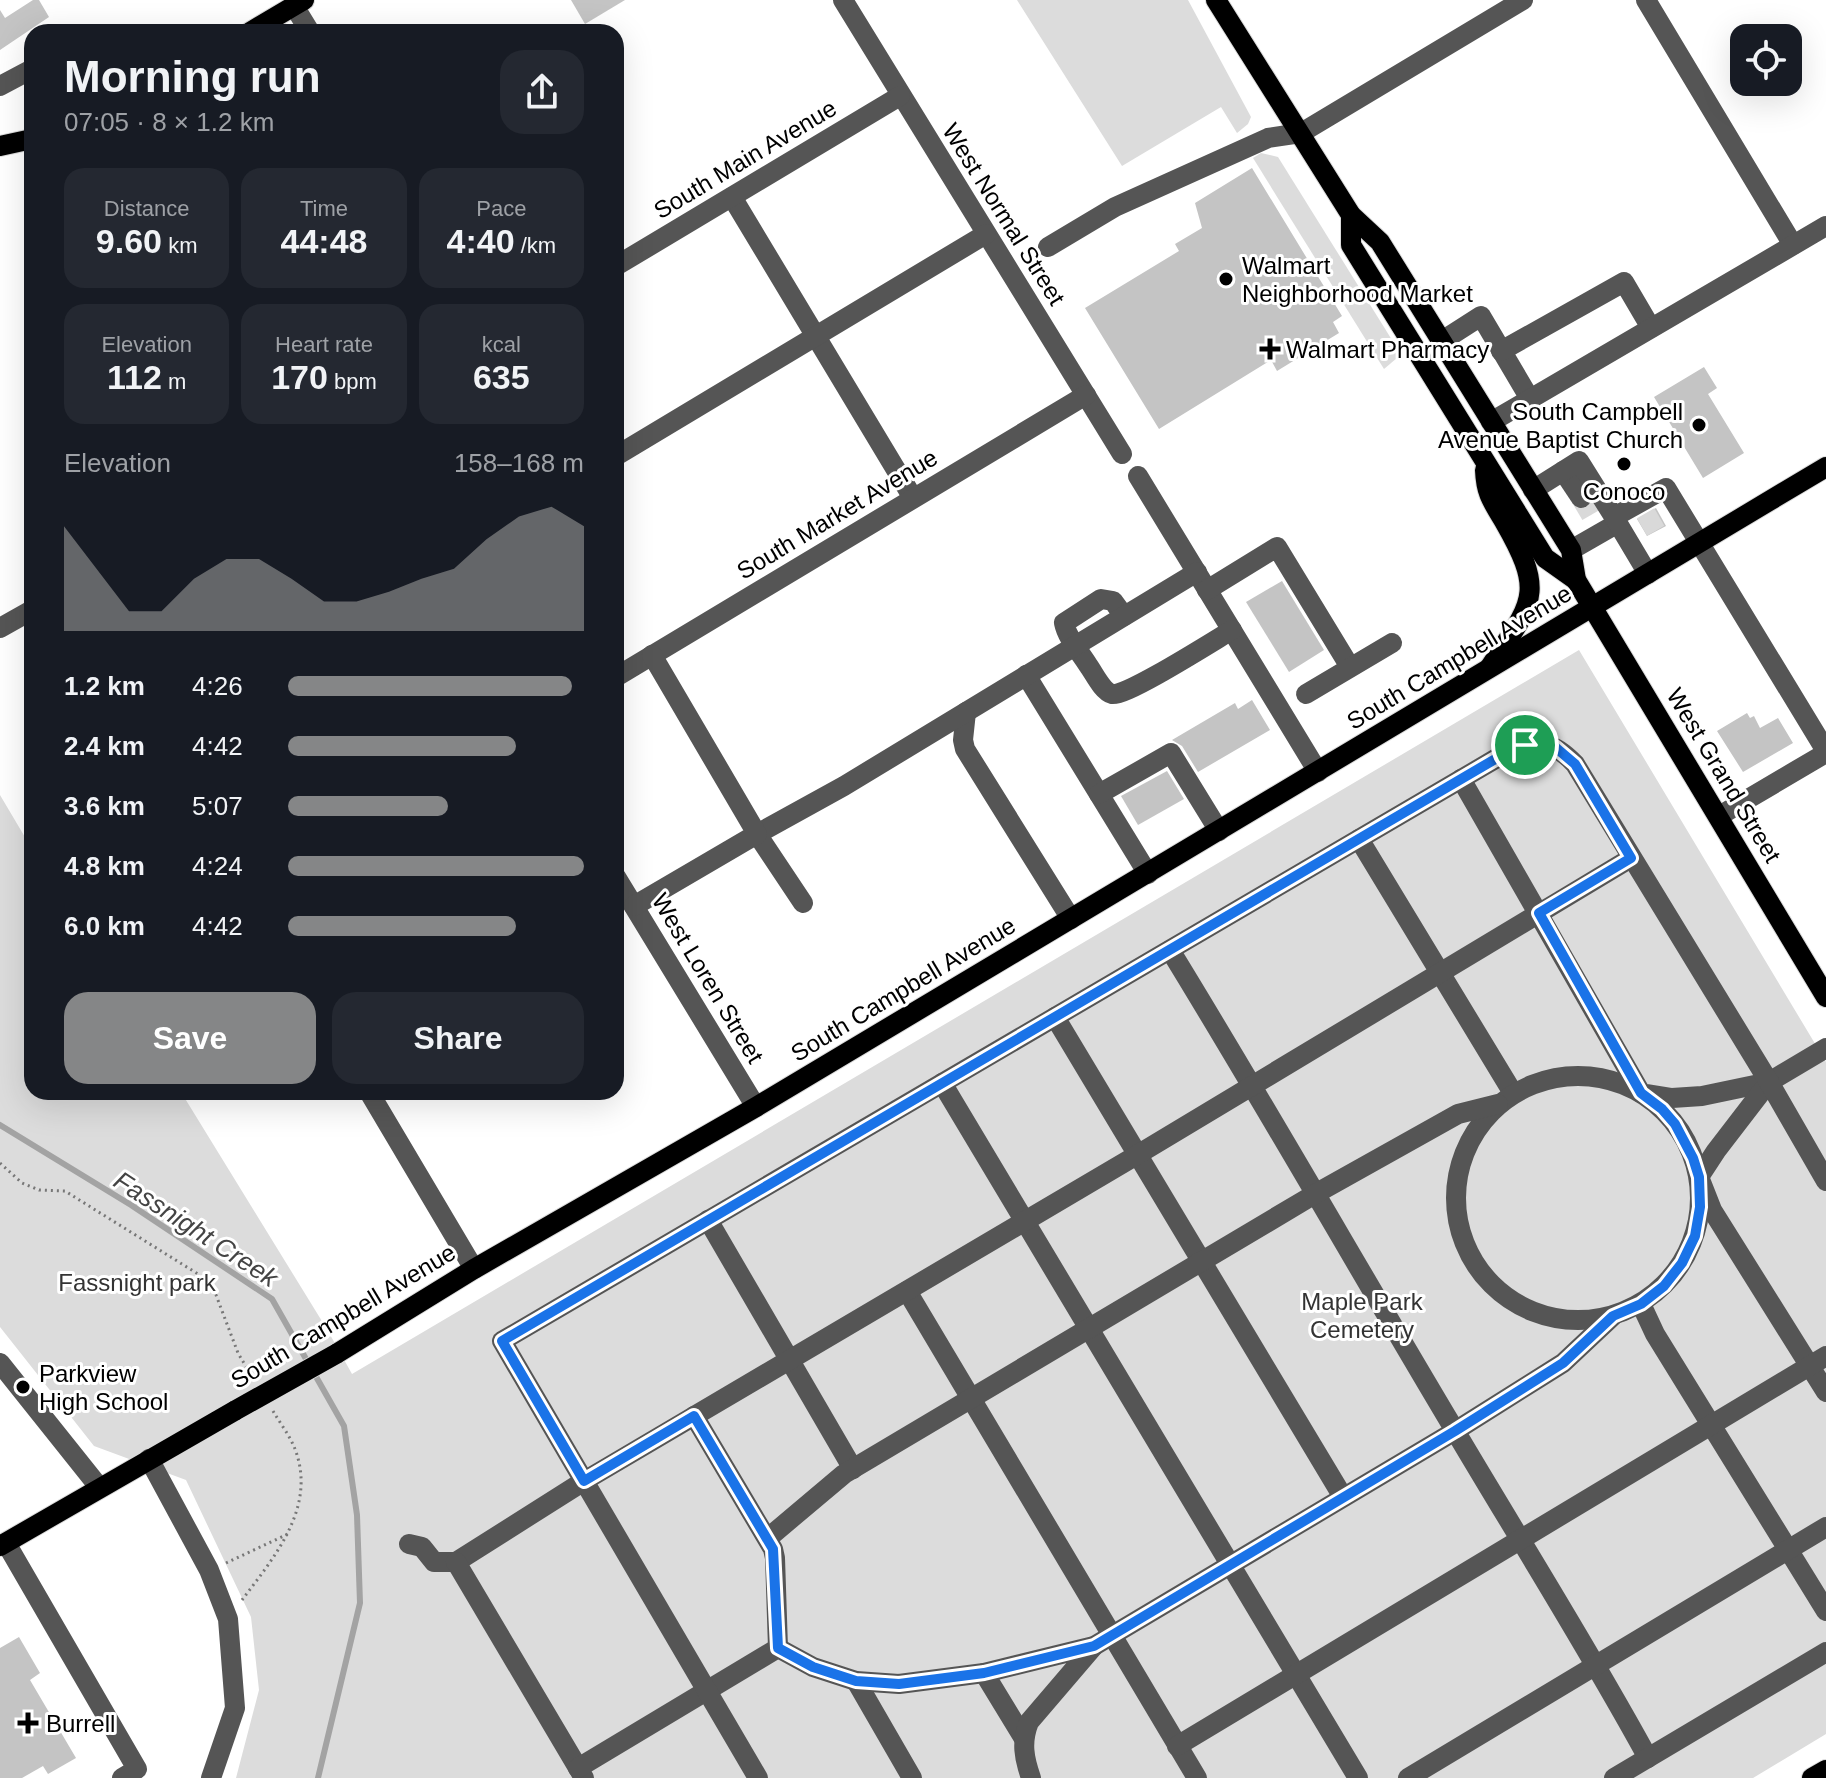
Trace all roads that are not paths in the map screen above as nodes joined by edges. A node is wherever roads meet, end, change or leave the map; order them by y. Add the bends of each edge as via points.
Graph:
1 (843, 0) edge
2 (1216, 0) edge
3 (1523, 0) edge
4 (1646, 0) edge
5 (299, 3) edge
6 (264, 24) edge
7 (307, 24) edge
8 (24, 73) edge
9 (0, 86) edge
10 (900, 96) junction
11 (1301, 133) junction
12 (24, 141) edge
13 (0, 146) edge
14 (732, 197) junction
15 (1351, 215) junction
16 (1826, 226) edge
17 (986, 234) junction
18 (1793, 245) junction
19 (1048, 247) dead end
20 (624, 261) edge
21 (1651, 328) junction
22 (816, 336) junction
23 (1442, 341) junction
24 (1501, 351) junction
25 (1086, 395) junction
26 (1530, 399) junction
27 (1491, 422) junction
28 (624, 451) edge
29 (1122, 454) dead end
30 (1485, 462) junction
31 (1826, 467) edge
32 (1563, 471) junction
33 (1138, 476) dead end
34 (1533, 490) junction
35 (913, 498) junction
36 (1611, 521) junction
37 (1699, 543) junction
38 (1571, 550) junction
39 (1648, 574) junction
40 (1576, 580) junction
41 (1202, 581) junction
42 (1592, 607) junction
43 (24, 614) edge
44 (0, 628) edge
45 (1232, 630) junction
46 (1392, 643) dead end
47 (1075, 646) junction
48 (652, 655) junction
49 (1350, 667) junction
50 (1487, 671) junction
51 (624, 672) edge
52 (1026, 675) junction
53 (1306, 694) dead end
54 (966, 712) junction
55 (1826, 752) edge
56 (1318, 772) junction
57 (1461, 779) junction
58 (1099, 794) junction
59 (1719, 816) junction
60 (1219, 831) junction
61 (757, 834) junction
62 (1359, 839) junction
63 (1631, 858) junction
64 (1148, 874) junction
65 (624, 890) edge
66 (803, 903) dead end
67 (634, 906) junction
68 (1539, 913) junction
69 (1071, 919) junction
70 (1170, 950) junction
71 (1440, 973) junction
72 (1826, 997) edge
73 (1055, 1017) junction
74 (1826, 1048) edge
75 (1769, 1082) junction
76 (942, 1083) junction
77 (1253, 1086) junction
78 (1641, 1093) junction
79 (1506, 1099) junction
80 (374, 1100) edge
81 (756, 1107) junction
82 (1137, 1155) junction
83 (1699, 1177) junction
84 (1826, 1181) edge
85 (1315, 1194) junction
86 (708, 1220) junction
87 (1026, 1221) junction
88 (1201, 1261) junction
89 (474, 1269) junction
90 (907, 1291) junction
91 (1641, 1304) junction
92 (1613, 1316) junction
93 (1089, 1329) junction
94 (790, 1360) junction
95 (1818, 1361) edge
96 (0, 1363) edge
97 (1826, 1392) edge
98 (971, 1399) junction
99 (694, 1416) junction
100 (1711, 1425) junction
101 (1455, 1431) junction
102 (149, 1459) junction
103 (853, 1469) junction
104 (584, 1481) junction
105 (99, 1487) junction
106 (1343, 1497) junction
107 (1826, 1527) edge
108 (768, 1538) junction
109 (1521, 1539) junction
110 (3, 1544) edge
111 (409, 1544) dead end
112 (1788, 1550) junction
113 (456, 1562) junction
114 (1230, 1565) junction
115 (1826, 1611) edge
116 (1103, 1640) junction
117 (778, 1648) junction
118 (1826, 1652) edge
119 (1597, 1665) junction
120 (984, 1673) junction
121 (1295, 1673) junction
122 (856, 1681) junction
123 (707, 1690) junction
124 (1023, 1737) junction
125 (1177, 1746) junction
126 (1648, 1758) junction
127 (1826, 1770) edge
128 (581, 1773) edge
129 (134, 1775) edge
130 (211, 1778) edge
131 (758, 1778) edge
132 (912, 1778) edge
133 (1031, 1778) edge
134 (1197, 1778) edge
135 (1358, 1778) edge
136 (1408, 1778) edge
137 (1614, 1778) edge
138 (1812, 1778) edge

1 - 10 street, West Normal Street
2 - 11 main road, West Grand Street
3 - 11 street
4 - 18 street
5 - 6 main road
5 - 7 street
8 - 9 street
10 - 14 street, South Main Avenue
10 - 17 street, West Normal Street
11 - 15 main road, West Grand Street
11 - 19 street via 1268,138 1115,207
12 - 13 main road
14 - 20 street, South Main Avenue
14 - 22 street
15 - 23 main road, West Grand Street via 1380,242
15 - 30 main road, West Grand Street via 1351,245
16 - 18 street
17 - 22 street
17 - 25 street, West Normal Street
18 - 21 street
21 - 24 street via 1624,282
21 - 26 street
22 - 28 street
22 - 35 street
23 - 24 street via 1481,316
23 - 27 main road, West Grand Street
24 - 26 street
25 - 29 street, West Normal Street
25 - 35 street, South Market Avenue
26 - 27 street
27 - 34 main road, West Grand Street
30 - 40 main road, West Grand Street via 1545,558
30 - 50 main road via 1486,489 1525,557 1532,587 1523,616
31 - 37 main road, South Campbell Avenue
32 - 34 street
32 - 36 street
32 - 36 street via 1579,461
33 - 41 street
34 - 38 main road, West Grand Street
35 - 48 street, South Market Avenue
36 - 37 street via 1666,488 1669,511
36 - 38 street
36 - 39 street
37 - 39 main road, South Campbell Avenue
37 - 55 street
38 - 40 main road, West Grand Street
39 - 42 main road, South Campbell Avenue
40 - 42 main road, West Grand Street
41 - 45 street
41 - 47 street via 1124,616
41 - 49 street via 1277,547
42 - 50 main road, South Campbell Avenue
42 - 59 main road, West Grand Street
43 - 44 street
45 - 47 street via 1117,694 1105,689
45 - 56 street
46 - 49 street
47 - 52 street
48 - 51 street, South Market Avenue
48 - 61 street
49 - 53 street
50 - 56 main road, South Campbell Avenue
52 - 54 street
52 - 58 street
54 - 61 street
54 - 69 street via 965,749
55 - 59 street
56 - 60 main road, South Campbell Avenue
57 - 62 street
57 - 63 street via 1525,745 1555,747 1575,764
57 - 68 street
58 - 60 street via 1171,753
58 - 64 street
59 - 72 main road, West Grand Street
60 - 64 main road, South Campbell Avenue
61 - 66 street
61 - 67 street
62 - 70 street
62 - 71 street
63 - 68 street
63 - 75 street
64 - 69 main road, South Campbell Avenue
65 - 67 street, West Loren Street
67 - 81 street, West Loren Street
68 - 71 street
68 - 78 street
69 - 81 main road, South Campbell Avenue
70 - 73 street
70 - 77 street
71 - 77 street
71 - 79 street
73 - 76 street
73 - 82 street
74 - 75 street
75 - 78 street via 1702,1096
75 - 83 street
75 - 84 street
76 - 86 street
76 - 87 street
77 - 82 street
77 - 85 street
78 - 79 street via 1610,1080 1577,1075 1544,1080
78 - 83 street via 1675,1124
79 - 85 street via 1458,1114
79 - 92 street via 1485,1117 1466,1147 1456,1181 1456,1216 1466,1249 1485,1279 1512,1302 1567,1320
80 - 89 street
81 - 89 main road, South Campbell Avenue
82 - 87 street
82 - 88 street
83 - 91 street via 1695,1236 1664,1286
83 - 95 street via 1712,1210
85 - 88 street
85 - 101 street
86 - 94 street
86 - 104 street via 502,1341
87 - 90 street
87 - 93 street
88 - 93 street
88 - 106 street
89 - 102 main road, South Campbell Avenue, bridge
90 - 94 street
90 - 98 street
91 - 92 street
91 - 100 street
92 - 101 street via 1563,1363
93 - 98 street
93 - 114 street
94 - 99 street
94 - 103 street
95 - 97 street
95 - 100 street
96 - 105 street
98 - 103 street
98 - 116 street
99 - 104 street
99 - 108 street
100 - 109 street
100 - 112 street
101 - 106 street
101 - 109 street
102 - 105 main road, South Campbell Avenue
102 - 130 street via 209,1570 228,1619 235,1708
103 - 108 street
104 - 113 street
104 - 123 street
105 - 110 main road, South Campbell Avenue
106 - 114 street
107 - 112 street
108 - 117 street via 775,1558
109 - 119 street
109 - 121 street
110 - 129 street
111 - 113 street via 422,1547 434,1562
112 - 115 street
112 - 119 street
113 - 128 street
114 - 116 street
114 - 121 street
116 - 120 street
116 - 124 street via 1029,1722
116 - 125 street
117 - 122 street
117 - 123 street
118 - 126 street
119 - 126 street
119 - 136 street
120 - 122 street via 899,1684
120 - 124 street
121 - 125 street
121 - 135 street
122 - 132 street
123 - 128 street
123 - 131 street
124 - 133 street
125 - 134 street
126 - 137 street
127 - 138 main road

